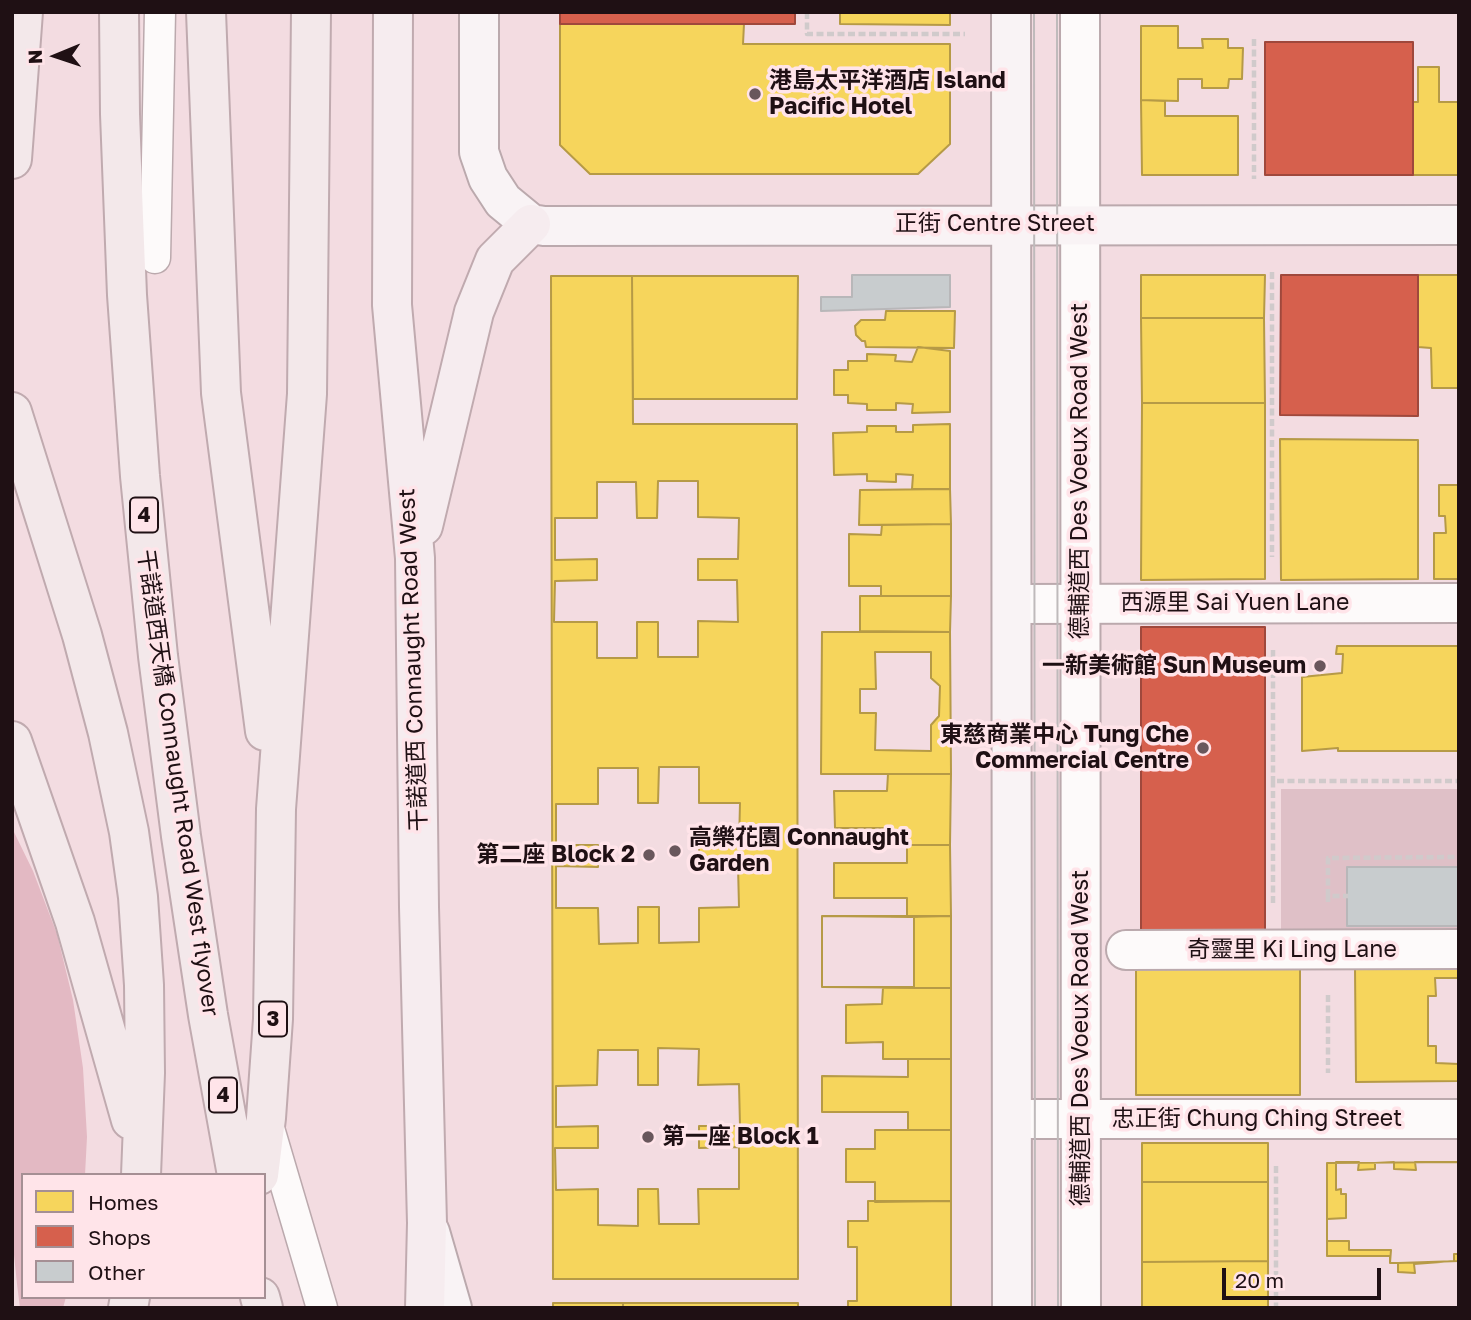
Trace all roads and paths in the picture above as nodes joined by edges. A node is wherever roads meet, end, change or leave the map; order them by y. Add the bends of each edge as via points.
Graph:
1 (23, 12) edge
2 (119, 12) edge
3 (160, 12) edge
4 (206, 12) edge
5 (311, 12) edge
6 (393, 12) edge
7 (479, 12) edge
8 (807, 12) edge
9 (1011, 12) edge
10 (1080, 12) edge
11 (965, 34) dead end
12 (1254, 40) dead end
13 (12, 159) edge
14 (1254, 183) dead end
15 (531, 224) junction
16 (1011, 224) junction
17 (1079, 224) junction
18 (1459, 225) edge
19 (155, 258) dead end
20 (1272, 267) dead end
21 (12, 412) edge
22 (415, 558) junction
23 (1080, 603) junction
24 (1273, 603) junction
25 (1459, 603) edge
26 (1012, 604) junction
27 (12, 741) edge
28 (1273, 781) junction
29 (1459, 781) edge
30 (276, 809) junction
31 (1459, 857) edge
32 (1328, 896) dead end
33 (1273, 949) junction
34 (1126, 950) dead end
35 (1328, 950) junction
36 (1459, 950) edge
37 (266, 1118) junction
38 (1012, 1119) junction
39 (1081, 1119) junction
40 (1328, 1119) junction
41 (1459, 1119) edge
42 (1276, 1164) dead end
43 (141, 1168) edge
44 (237, 1173) edge
45 (259, 1173) edge
46 (428, 1223) junction
47 (322, 1308) edge
48 (425, 1308) edge
49 (452, 1308) edge
50 (1012, 1308) edge
51 (1081, 1308) edge
52 (1276, 1308) edge

1 - 13 highway
2 - 44 highway, 干諾道西天橋 Connaught Road West flyover / 4 via 127,295 158,656 208,1015
3 - 19 lane
4 - 30 highway via 221,393
5 - 30 highway via 307,394
6 - 22 main road, 干諾道西 Connaught Road West via 392,305
7 - 15 main road via 479,152 503,201
8 - 11 path via 807,34
9 - 16 main road
10 - 17 street, 德輔道西 Des Voeux Road West
12 - 14 path
15 - 16 main road, 正街 Centre Street
15 - 22 main road via 495,260 474,312
16 - 17 main road, 正街 Centre Street
16 - 26 main road
17 - 18 main road, 正街 Centre Street
17 - 23 street, 德輔道西 Des Voeux Road West
20 - 24 path
21 - 43 highway via 82,635 129,832 144,985
22 - 46 main road, 干諾道西 Connaught Road West
23 - 24 street, 西源里 Sai Yuen Lane
23 - 26 street, 西源里 Sai Yuen Lane
23 - 39 street, 德輔道西 Des Voeux Road West
24 - 25 street, 西源里 Sai Yuen Lane
24 - 28 path
26 - 38 main road
27 - 43 highway via 75,922
28 - 29 path
28 - 33 path
30 - 37 highway, 3 via 273,1019
31 - 32 path via 1328,858
33 - 34 street, 奇靈里 Ki Ling Lane
33 - 35 street, 奇靈里 Ki Ling Lane
35 - 36 street, 奇靈里 Ki Ling Lane
35 - 40 path
37 - 45 highway, 3
37 - 47 lane
38 - 39 street, 忠正街 Chung Ching Street
38 - 50 main road
39 - 40 street, 忠正街 Chung Ching Street
39 - 51 street, 德輔道西 Des Voeux Road West
40 - 41 street, 忠正街 Chung Ching Street
42 - 52 path
46 - 48 main road, 干諾道西 Connaught Road West
46 - 49 main road

